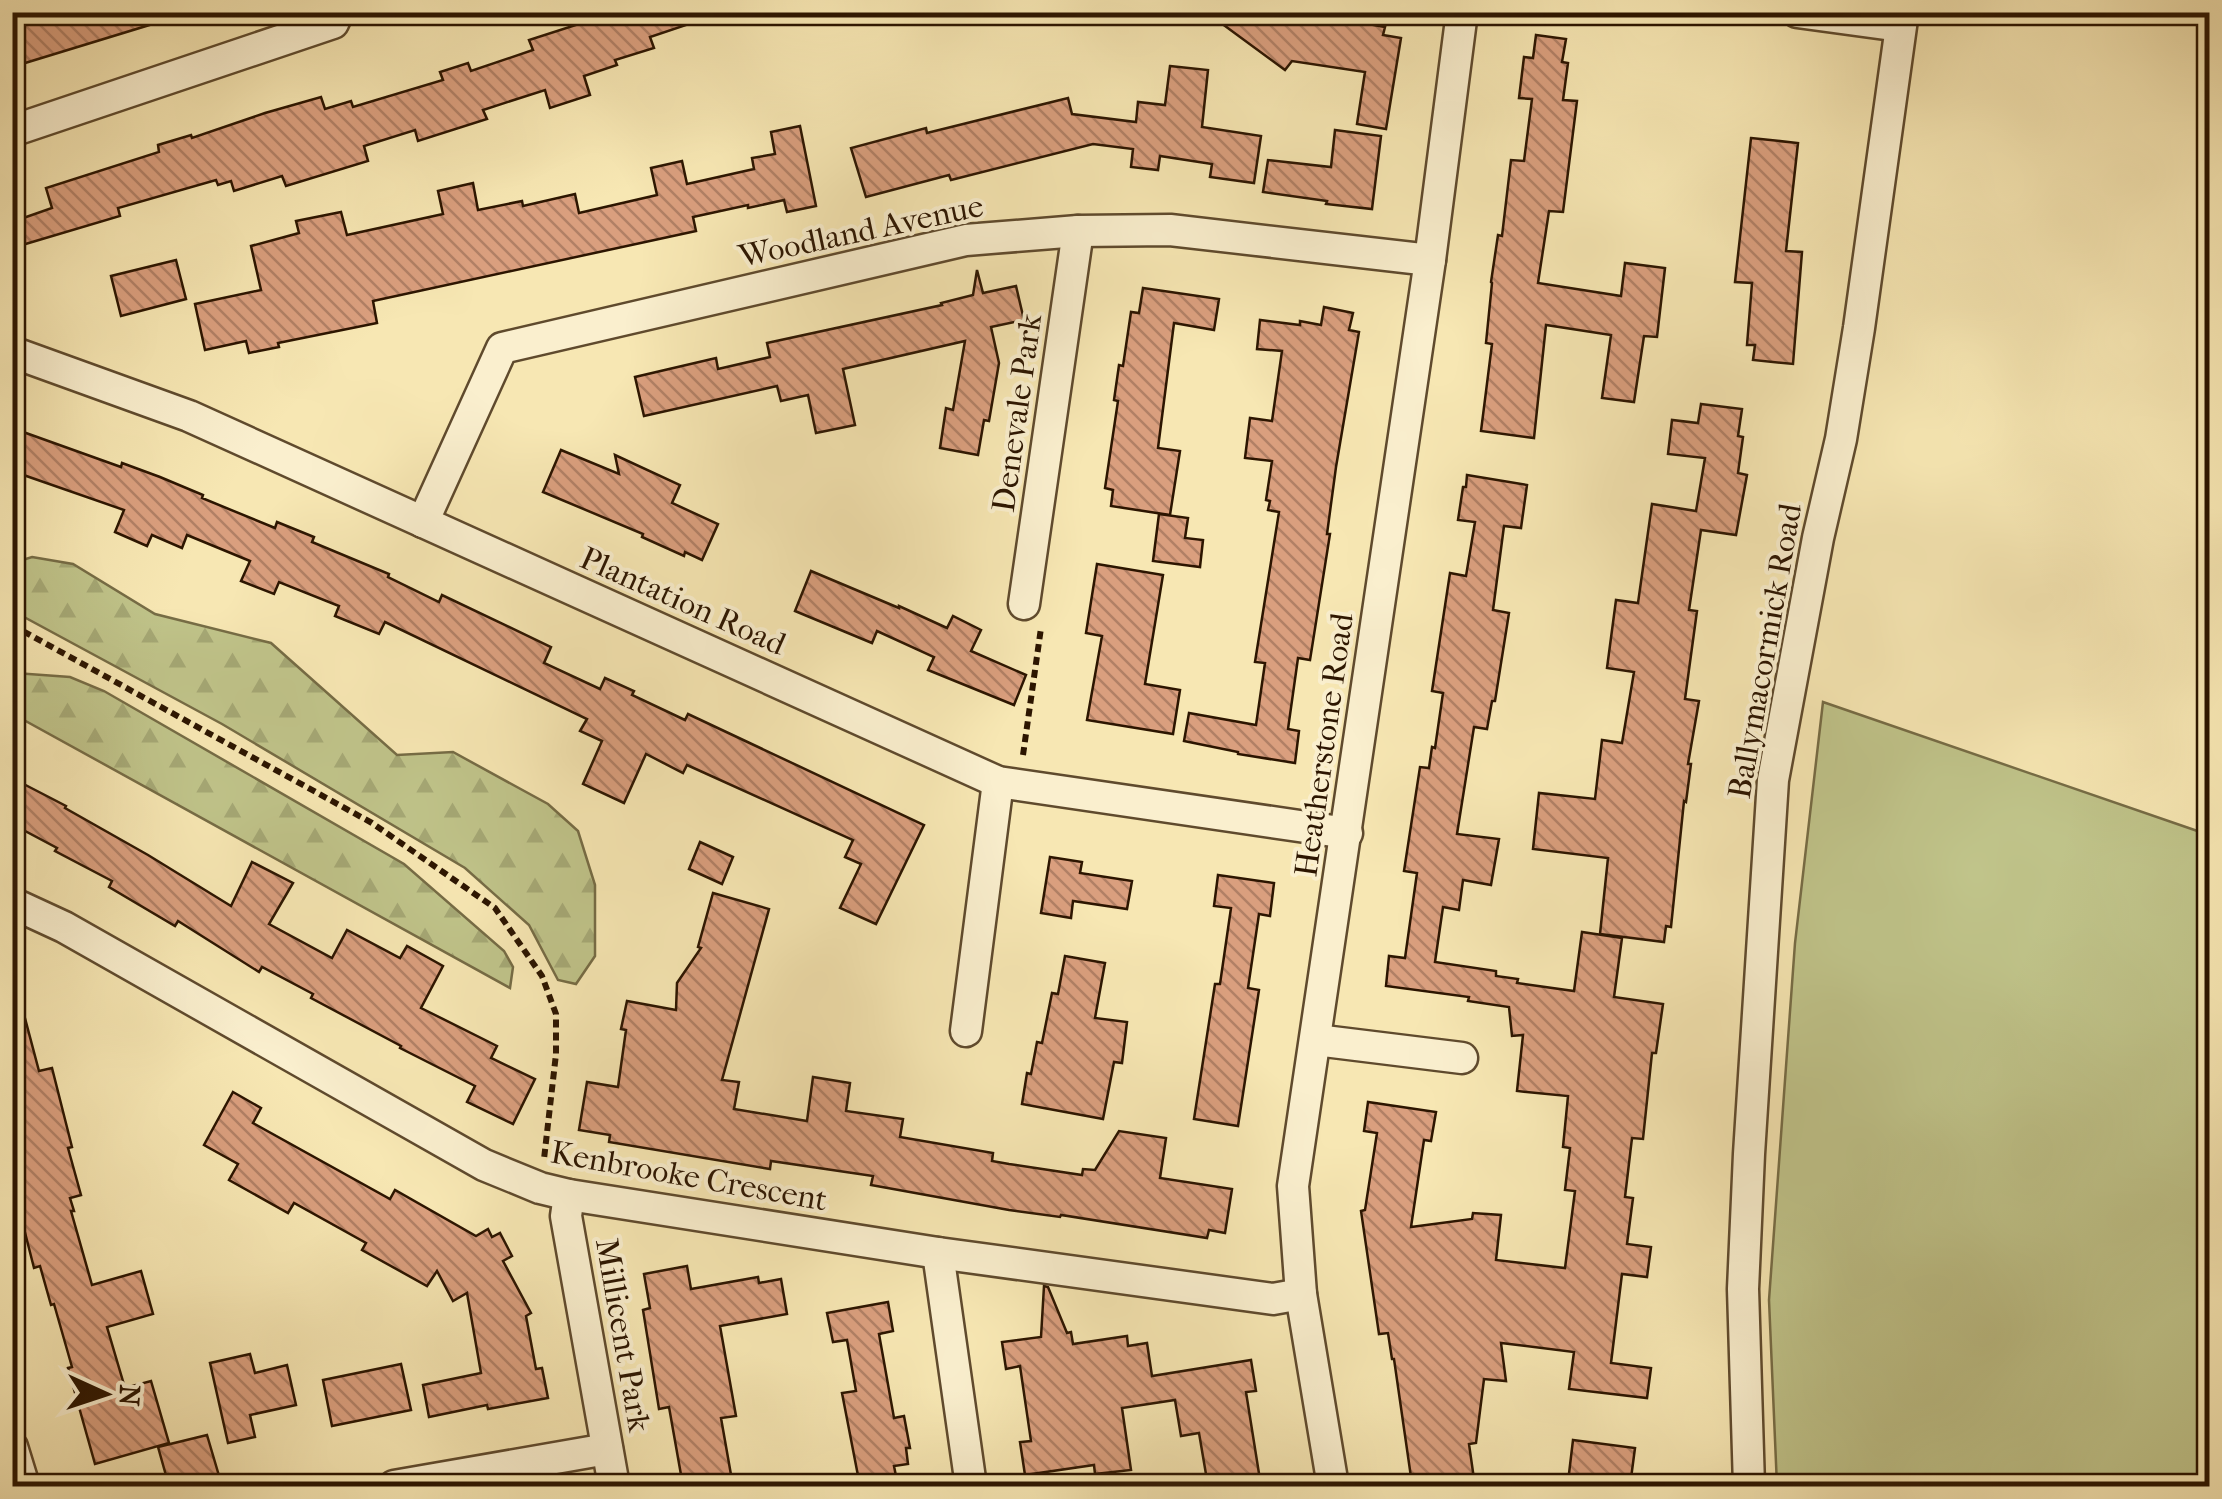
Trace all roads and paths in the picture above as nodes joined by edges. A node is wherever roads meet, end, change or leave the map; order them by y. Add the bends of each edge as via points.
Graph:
1 (338, 12) edge
2 (1462, 12) edge
3 (1798, 12) edge
4 (1901, 19) edge
5 (12, 131) edge
6 (1078, 231) junction
7 (1430, 260) junction
8 (12, 352) edge
9 (423, 522) junction
10 (1024, 604) joint
11 (12, 625) edge
12 (1008, 784) junction
13 (1346, 833) junction
14 (12, 904) edge
15 (966, 1031) dead end
16 (1316, 1040) junction
17 (1462, 1058) dead end
18 (555, 1191) junction
19 (938, 1253) junction
20 (1301, 1294) junction
21 (12, 1447) edge
22 (607, 1449) junction
23 (24, 1486) edge
24 (394, 1486) edge
25 (614, 1486) edge
26 (971, 1486) edge
27 (1333, 1486) edge
28 (1749, 1486) edge

1 - 5 street via 333,22
2 - 7 street, Heatherstone Road
3 - 4 street
4 - 28 street, Ballymacormick Road via 1841,440 1773,780 1743,1289
6 - 7 street, Woodland Avenue via 1170,230
6 - 9 street, Woodland Avenue via 966,240 502,348
6 - 10 street, Denevale Park
7 - 13 street, Heatherstone Road
8 - 9 street, Plantation Road via 188,416
9 - 12 street, Plantation Road
10 - 12 path via 1042,620
11 - 18 path via 372,823 496,908 542,976 556,1014
12 - 13 street, Plantation Road
12 - 15 street
13 - 16 street, Heatherstone Road
14 - 18 street, Kenbrooke Crescent via 64,927 484,1165
16 - 17 street
16 - 20 street, Heatherstone Road via 1293,1186
18 - 19 street, Kenbrooke Crescent
18 - 22 street, Millicent Park via 566,1216
19 - 20 street, Kenbrooke Crescent via 1274,1299
19 - 26 street
20 - 27 street, Heatherstone Road
21 - 23 street
22 - 24 street
22 - 25 street, Millicent Park

